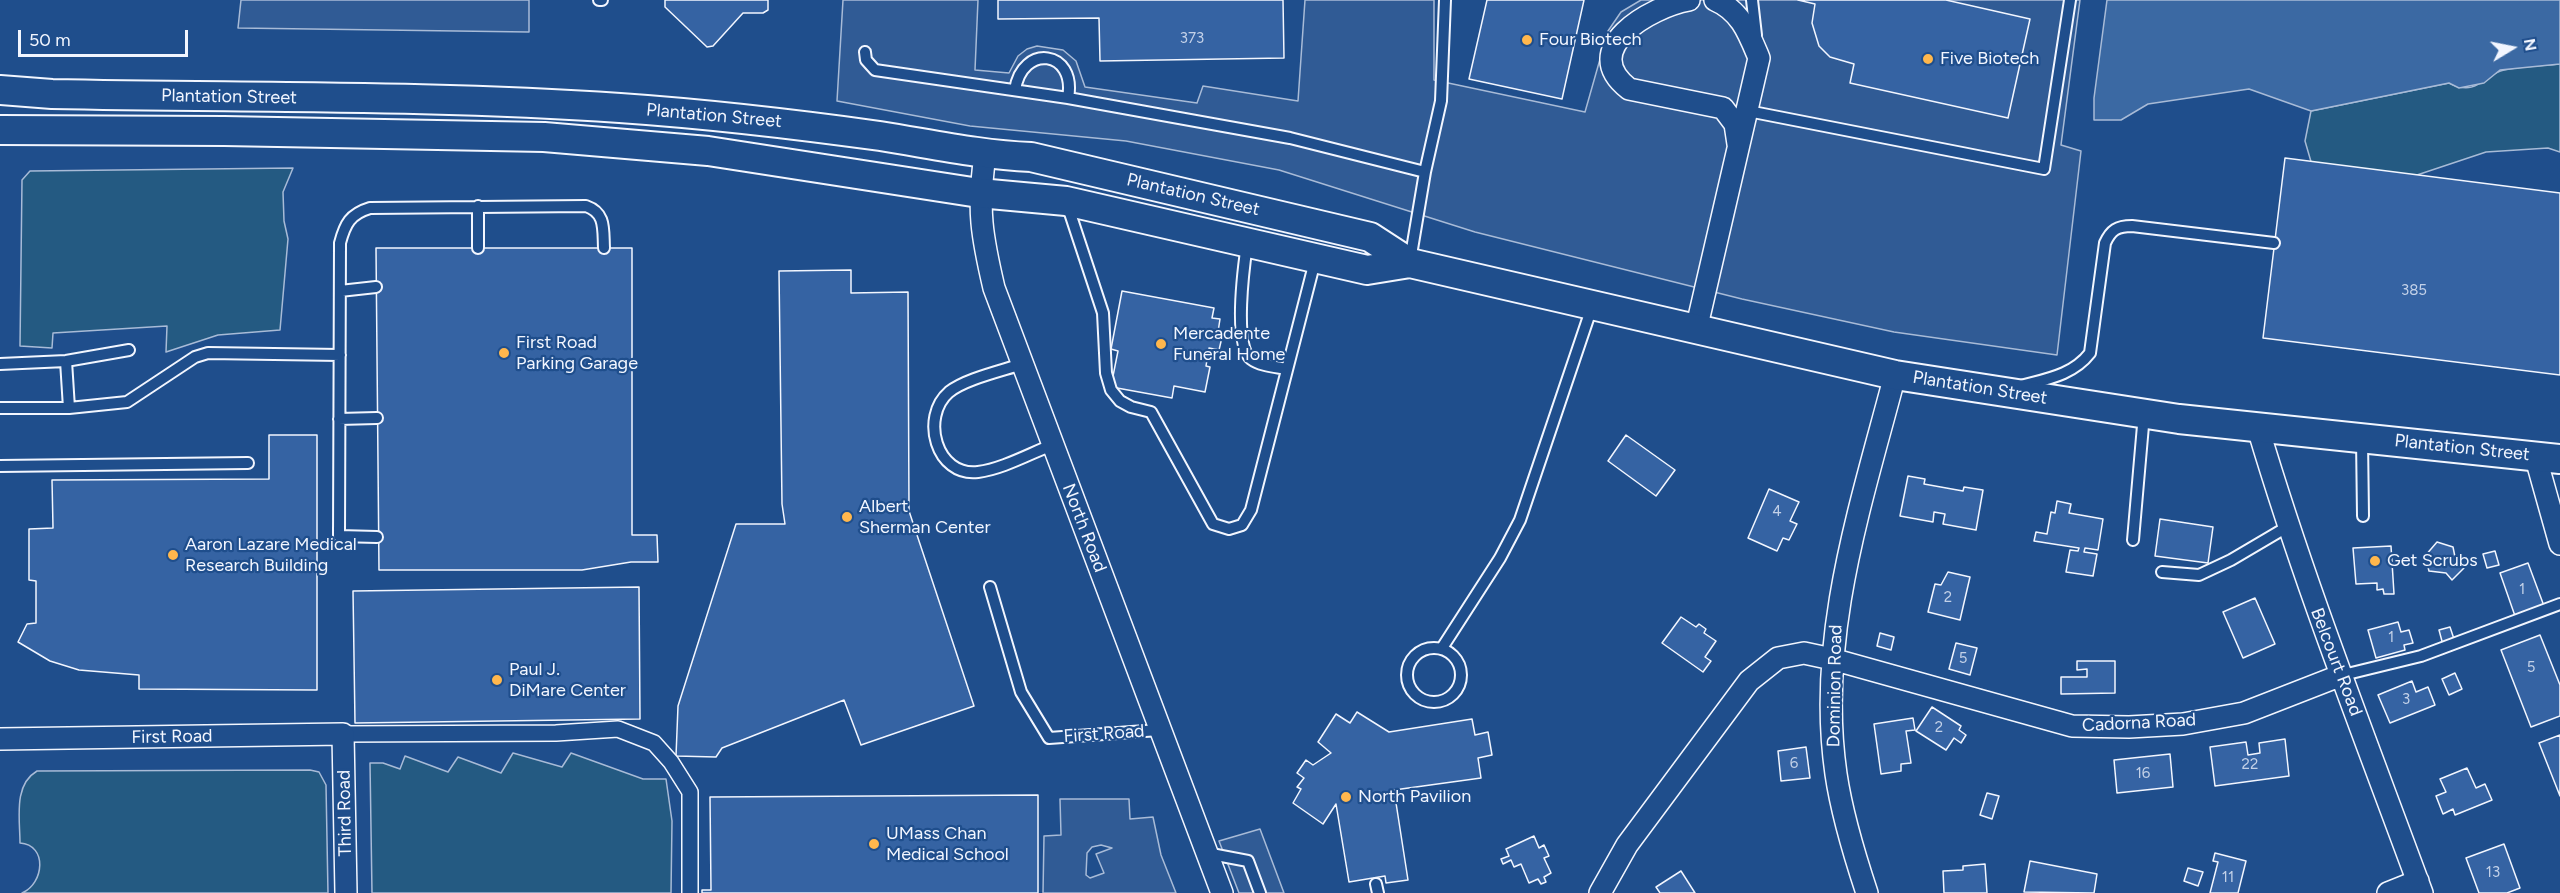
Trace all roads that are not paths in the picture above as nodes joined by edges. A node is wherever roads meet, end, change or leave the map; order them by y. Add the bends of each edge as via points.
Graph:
1 (1445, 0) edge
2 (1689, 0) edge
3 (1715, 0) edge
4 (1752, 0) edge
5 (2070, 0) edge
6 (865, 52) dead end
7 (1759, 58) junction
8 (0, 90) edge
9 (1015, 90) junction
10 (1068, 98) junction
11 (1748, 111) junction
12 (0, 130) edge
13 (1738, 144) junction
14 (985, 156) junction
15 (1425, 172) junction
16 (979, 193) junction
17 (1066, 201) junction
18 (478, 206) junction
19 (1248, 241) junction
20 (2274, 243) dead end
21 (478, 248) dead end
22 (604, 248) dead end
23 (1316, 257) junction
24 (1410, 263) junction
25 (376, 287) dead end
26 (340, 291) junction
27 (1592, 307) junction
28 (1696, 330) junction
29 (129, 350) dead end
30 (340, 355) junction
31 (66, 361) junction
32 (0, 364) edge
33 (1022, 364) junction
34 (1287, 369) junction
35 (1895, 375) junction
36 (2001, 392) junction
37 (0, 408) edge
38 (69, 408) junction
39 (2144, 414) junction
40 (376, 418) dead end
41 (339, 419) junction
42 (2258, 428) junction
43 (2362, 438) junction
44 (1052, 445) junction
45 (2547, 457) edge
46 (248, 463) dead end
47 (0, 466) edge
48 (2363, 516) dead end
49 (2287, 527) junction
50 (377, 537) dead end
51 (2133, 540) dead end
52 (2560, 544) edge
53 (2162, 572) dead end
54 (990, 587) dead end
55 (2560, 604) edge
56 (1442, 648) junction
57 (1832, 659) junction
58 (2340, 676) junction
59 (1159, 729) junction
60 (343, 734) junction
61 (0, 739) edge
62 (1206, 853) junction
63 (2420, 887) edge
64 (346, 893) edge
65 (690, 893) edge
66 (1222, 893) edge
67 (1260, 893) edge
68 (1600, 893) edge
69 (1867, 893) edge
70 (2388, 893) edge

1 - 15 lane via 1441,101
2 - 13 street via 1668,4 1635,22 1613,49 1612,70 1629,90 1723,108 1734,124
3 - 7 street via 1744,22
4 - 7 lane
5 - 11 lane via 2044,170
6 - 9 lane via 874,70
7 - 11 street
8 - 14 main road, Plantation Street via 457,100 619,108 764,120 924,143
9 - 10 lane
9 - 10 lane via 1021,69 1034,60 1052,58 1066,73
10 - 15 lane via 1290,138
11 - 13 street
12 - 16 main road, Plantation Street via 560,138 738,154
13 - 28 street
14 - 16 street, North Road
14 - 24 main road, Plantation Street via 1031,157 1360,234
15 - 24 lane
16 - 17 main road, Plantation Street
16 - 33 street, North Road via 983,241 994,288
17 - 19 main road, Plantation Street
17 - 34 lane via 1103,313 1106,373 1111,390 1120,401 1151,412 1213,524 1235,528 1248,519
18 - 21 lane
18 - 22 lane via 586,206 602,216
18 - 26 lane via 370,208 353,214 347,220 340,243
19 - 23 main road, Plantation Street
19 - 34 lane via 1241,322 1248,356 1253,361
20 - 36 lane via 2121,226 2110,232 2105,243 2090,353 2065,374
23 - 24 main road, Plantation Street via 1367,270
23 - 34 lane
24 - 27 main road, Plantation Street
25 - 26 lane
26 - 30 lane
27 - 28 main road, Plantation Street
27 - 56 lane via 1520,520
28 - 35 main road, Plantation Street
29 - 31 lane
30 - 38 lane via 208,353 195,357 127,402
30 - 41 lane
31 - 32 lane
31 - 38 lane
33 - 44 street, North Road
33 - 44 lane via 950,392 937,406 932,423 937,444 946,461 960,470 977,472
35 - 36 main road, Plantation Street
35 - 57 street, Dominion Road via 1842,584
36 - 39 main road, Plantation Street
37 - 38 lane
39 - 42 main road, Plantation Street
39 - 51 lane
40 - 41 lane
41 - 50 lane via 339,536
42 - 43 main road, Plantation Street
42 - 49 street, Belcourt Road
43 - 45 main road, Plantation Street
43 - 48 lane
44 - 59 street, North Road
45 - 52 street
46 - 47 lane
49 - 53 lane via 2199,575
49 - 58 street, Belcourt Road
54 - 59 lane, First Road via 1021,692 1049,738
55 - 58 lane via 2421,656
56 - 56 lane via 1426,648 1407,668 1409,686 1430,702 1449,697 1460,683 1460,666
57 - 58 street, Cadorna Road via 2072,726 2183,724 2244,713
57 - 68 street, Cadorna Road via 1804,653 1778,658 1749,681 1627,845
57 - 69 street, Dominion Road via 1836,771 1849,835
58 - 63 street, Belcourt Road
59 - 62 street, North Road
60 - 61 street, First Road
60 - 64 street, Third Road
60 - 65 street via 618,729 654,743 690,792
62 - 66 street, North Road
62 - 67 lane via 1248,861
63 - 70 street

